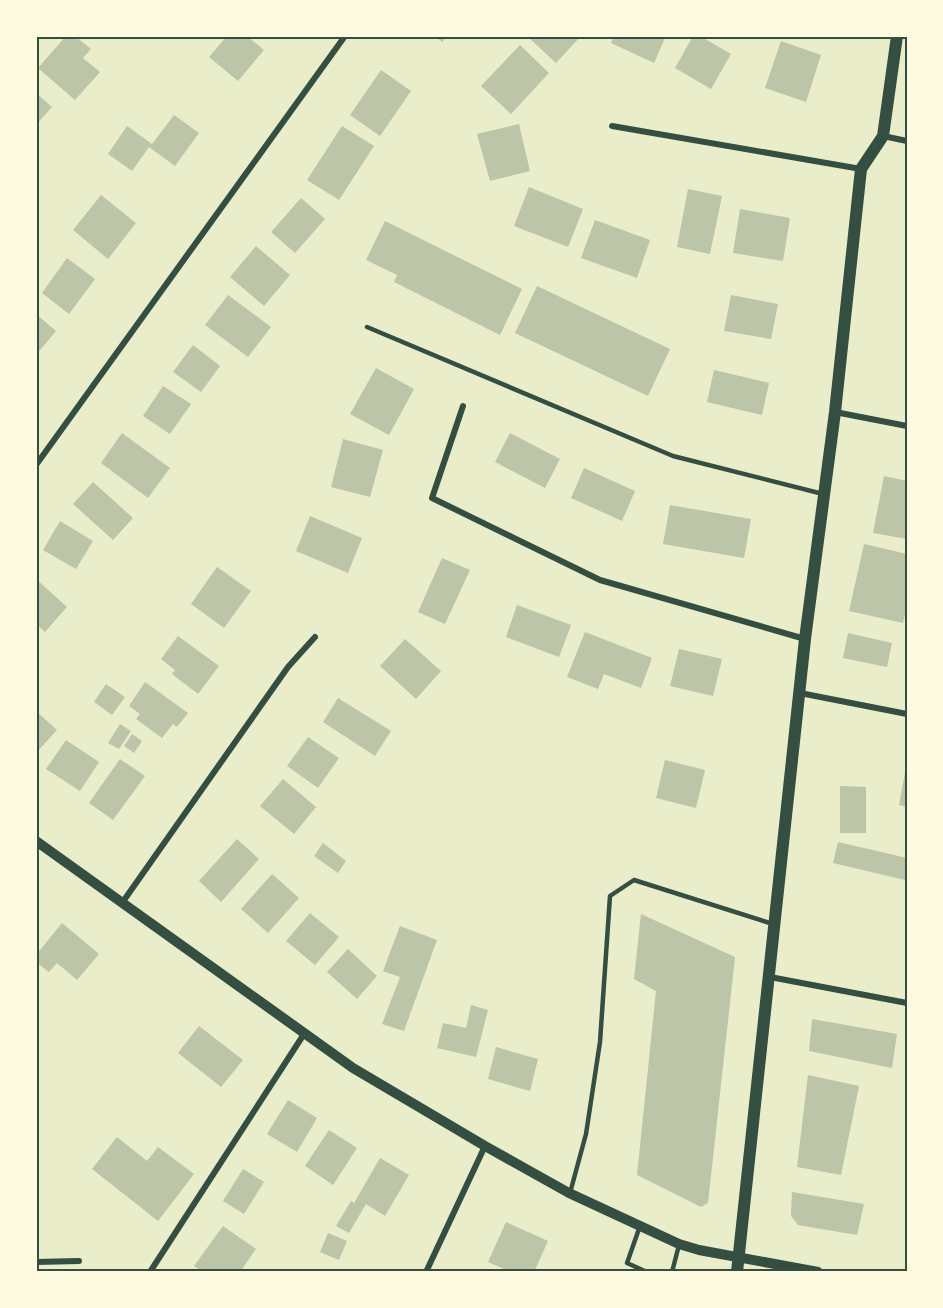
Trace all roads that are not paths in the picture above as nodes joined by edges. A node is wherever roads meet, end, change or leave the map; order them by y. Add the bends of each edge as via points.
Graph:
1 (345, 36) edge
2 (897, 36) edge
3 (612, 126) dead end
4 (883, 136) junction
5 (907, 141) edge
6 (861, 169) junction
7 (367, 327) dead end
8 (463, 406) dead end
9 (835, 412) junction
10 (907, 426) edge
11 (36, 465) edge
12 (824, 494) junction
13 (315, 637) dead end
14 (805, 639) junction
15 (800, 693) junction
16 (907, 714) edge
17 (36, 842) edge
18 (122, 903) junction
19 (775, 925) junction
20 (770, 977) junction
21 (907, 1003) edge
22 (304, 1034) junction
23 (484, 1146) junction
24 (569, 1193) junction
25 (640, 1226) junction
26 (679, 1244) junction
27 (740, 1257) junction
28 (36, 1262) edge
29 (79, 1262) dead end
30 (150, 1272) edge
31 (426, 1272) edge
32 (647, 1272) edge
33 (672, 1272) edge
34 (737, 1272) edge
35 (818, 1272) edge

1 - 11 street
2 - 4 main road
3 - 6 street
4 - 5 street
4 - 6 main road
6 - 9 main road
7 - 12 lane via 673,456
8 - 14 street via 432,498 600,580
9 - 10 street
9 - 12 main road
12 - 14 main road
13 - 18 street via 288,667
14 - 15 main road
15 - 16 street
15 - 19 main road
17 - 18 street
18 - 22 street
19 - 20 main road
19 - 24 lane via 634,880 610,896 600,1042 586,1134
20 - 21 street
20 - 27 main road
22 - 23 street
22 - 30 street
23 - 24 street
23 - 31 street
24 - 25 street
25 - 26 street
25 - 32 lane via 627,1263
26 - 27 street
26 - 33 lane
27 - 34 main road
27 - 35 street
28 - 29 street

